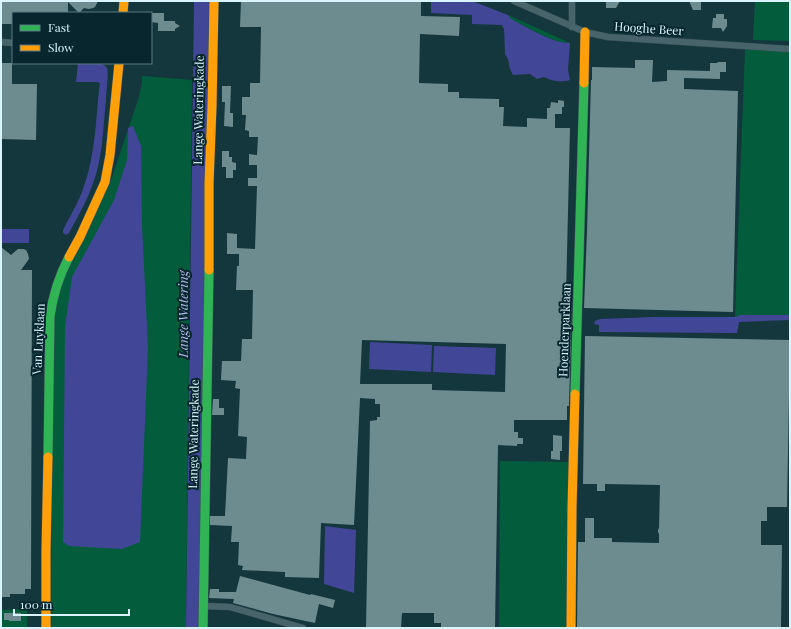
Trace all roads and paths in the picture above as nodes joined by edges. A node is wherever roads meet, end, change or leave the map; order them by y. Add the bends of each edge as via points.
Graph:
1 (124, 1) edge
2 (214, 1) edge
3 (514, 1) edge
4 (572, 1) edge
5 (123, 12) edge
6 (572, 27) junction
7 (584, 32) junction
8 (1, 42) edge
9 (12, 43) edge
10 (790, 49) edge
11 (119, 64) edge
12 (204, 606) junction
13 (46, 628) edge
14 (203, 628) edge
15 (303, 628) edge
16 (571, 628) edge

1 - 5 street
2 - 12 street, Lange Wateringkade
3 - 6 street, Hooghe Beer
4 - 6 street
6 - 7 street, Hooghe Beer
7 - 10 street, Hooghe Beer via 608,37
7 - 16 street, Hoenderparklaan
8 - 9 street
11 - 13 street, Van Luyklaan via 105,182 63,268 53,297 50,316
12 - 14 street, Lange Wateringkade
12 - 15 street via 230,607

